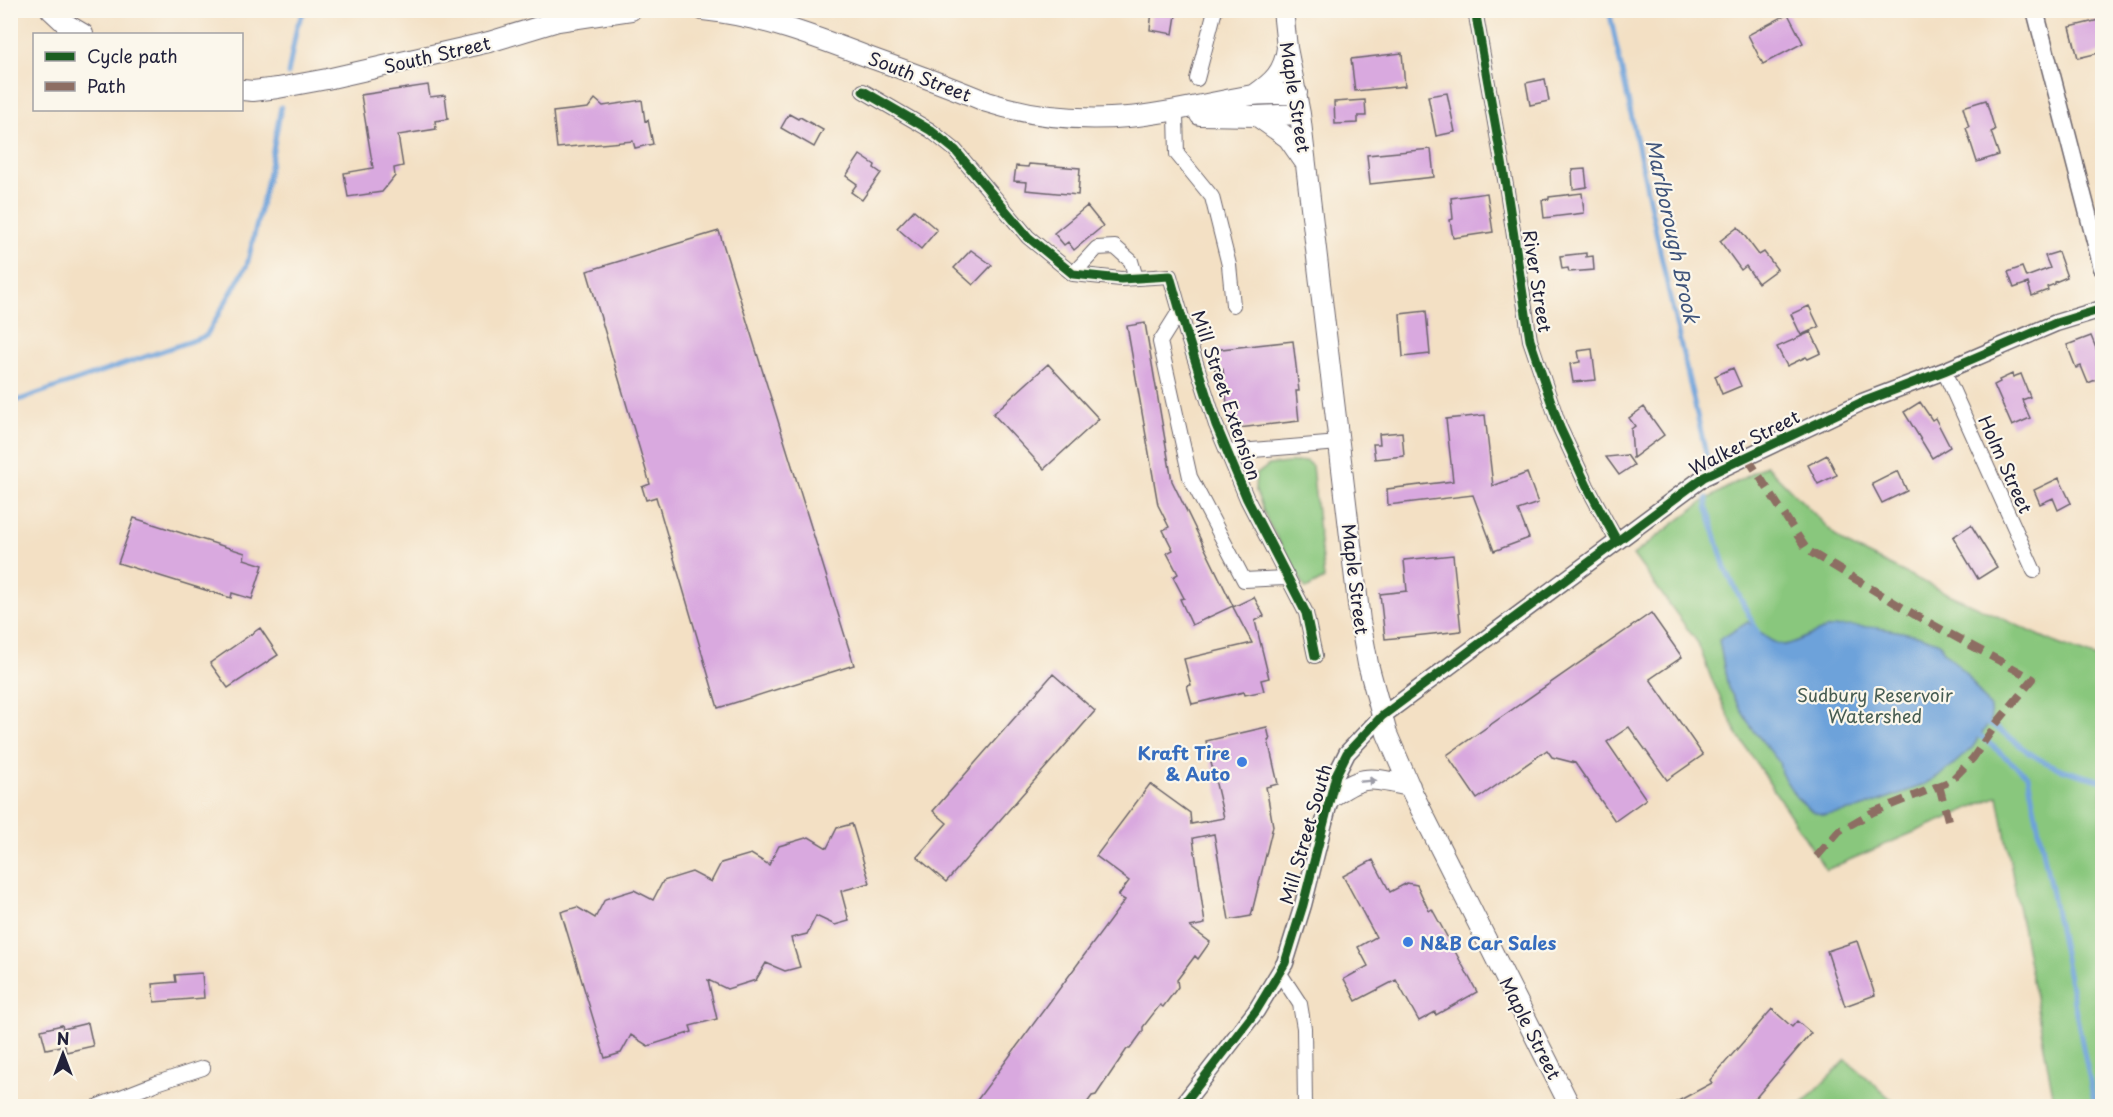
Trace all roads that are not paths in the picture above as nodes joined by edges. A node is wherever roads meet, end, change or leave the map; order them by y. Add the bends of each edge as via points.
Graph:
1 (51, 10) edge
2 (631, 10) edge
3 (703, 10) edge
4 (1215, 10) edge
5 (1283, 10) edge
6 (1475, 10) edge
7 (2035, 10) edge
8 (81, 33) edge
9 (1287, 48) junction
10 (1197, 79) dead end
11 (243, 90) edge
12 (863, 91) dead end
13 (1297, 93) junction
14 (1254, 95) junction
15 (1300, 114) junction
16 (1140, 116) junction
17 (1176, 116) junction
18 (1257, 116) junction
19 (1307, 165) junction
20 (2103, 268) edge
21 (1073, 274) junction
22 (1137, 278) junction
23 (1233, 305) dead end
24 (2103, 309) edge
25 (1180, 310) junction
26 (1944, 371) junction
27 (1339, 443) junction
28 (1228, 452) junction
29 (1617, 541) junction
30 (2034, 571) dead end
31 (1286, 578) junction
32 (1315, 656) dead end
33 (1382, 716) junction
34 (1410, 786) junction
35 (1330, 798) junction
36 (1279, 972) junction
37 (203, 1068) dead end
38 (98, 1107) edge
39 (1182, 1107) edge
40 (1305, 1107) edge
41 (1570, 1107) edge

1 - 8 main road
2 - 11 main road, South Street via 558,21 489,42 327,79
3 - 16 main road, South Street via 751,18 809,35 1008,109 1071,118
4 - 10 street
5 - 9 main road, Maple Street
6 - 29 street, River Street via 1530,340 1560,428
7 - 20 street
9 - 13 main road, Maple Street
9 - 14 main road via 1281,70
12 - 21 street via 930,130 955,150 1028,237
13 - 14 main road, South Street
13 - 15 main road, Maple Street
14 - 16 main road, South Street
15 - 18 main road, South Street
15 - 19 main road, Maple Street
16 - 17 main road, South Street
17 - 18 main road, South Street
17 - 23 street via 1177,154 1212,197 1229,265
18 - 19 main road via 1288,138
19 - 27 main road, Maple Street
21 - 22 street
21 - 22 street via 1097,248 1115,247 1131,261
22 - 25 street, Mill Street Extension via 1170,276
24 - 26 street, Walker Street via 2056,323
25 - 28 street, Mill Street Extension
25 - 31 street via 1160,342 1190,477 1244,580
26 - 29 street, Walker Street via 1860,403 1704,477
26 - 30 street, Holm Street
27 - 28 street
27 - 33 main road, Maple Street via 1360,621
28 - 31 street, Mill Street Extension
29 - 33 street, Walker Street
31 - 32 street, Mill Street Extension via 1306,613
33 - 34 main road, Maple Street
33 - 35 street, Mill Street South via 1347,753
35 -> 34 main road via 1352,783 1371,778
34 - 41 main road, Maple Street
35 - 36 street, Mill Street South via 1303,905
36 - 39 street, Mill Street South via 1256,1011
36 - 40 street via 1300,1004
37 - 38 street

